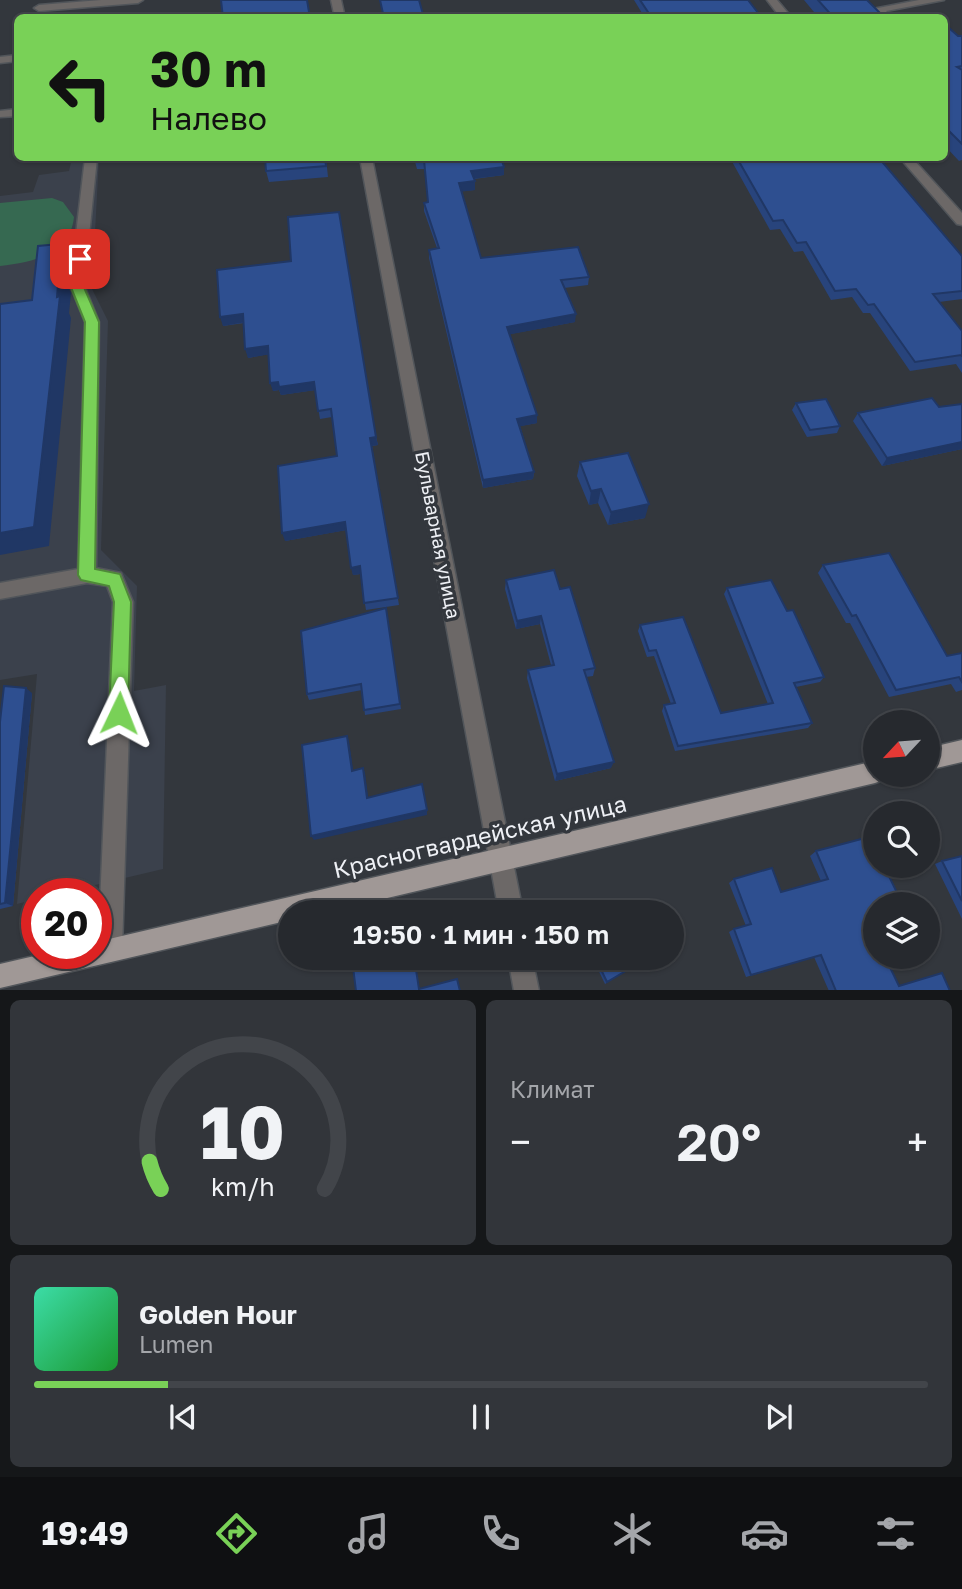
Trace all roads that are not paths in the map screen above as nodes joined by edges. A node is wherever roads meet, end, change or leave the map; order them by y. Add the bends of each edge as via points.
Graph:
1 (138, 0) edge
2 (772, 0) edge
3 (866, 0) edge
4 (939, 0) edge
5 (102, 3) junction
6 (39, 8) dead end
7 (878, 9) junction
8 (101, 14) edge
9 (784, 14) edge
10 (884, 14) edge
11 (91, 161) edge
12 (367, 161) edge
13 (909, 161) edge
14 (962, 221) edge
15 (87, 575) junction
16 (0, 591) edge
17 (962, 751) edge
18 (940, 756) edge
19 (863, 775) edge
20 (501, 862) junction
21 (106, 878) edge
22 (509, 900) edge
23 (112, 950) edge
24 (31, 969) edge
25 (523, 970) edge
26 (0, 976) edge
27 (527, 990) edge

1 - 5 street
2 - 9 street
3 - 7 street
4 - 7 street
5 - 6 street
5 - 8 street
7 - 10 street
11 - 15 street via 77,285 92,322
12 - 20 street, Бульварная улица
13 - 14 street
15 - 16 street
15 - 21 street via 114,579 123,602
17 - 18 main road
19 - 20 main road, Красногвардейская улица
20 - 22 street, Бульварная улица
20 - 23 main road, Красногвардейская улица
24 - 26 main road, Красногвардейская улица
25 - 27 street

